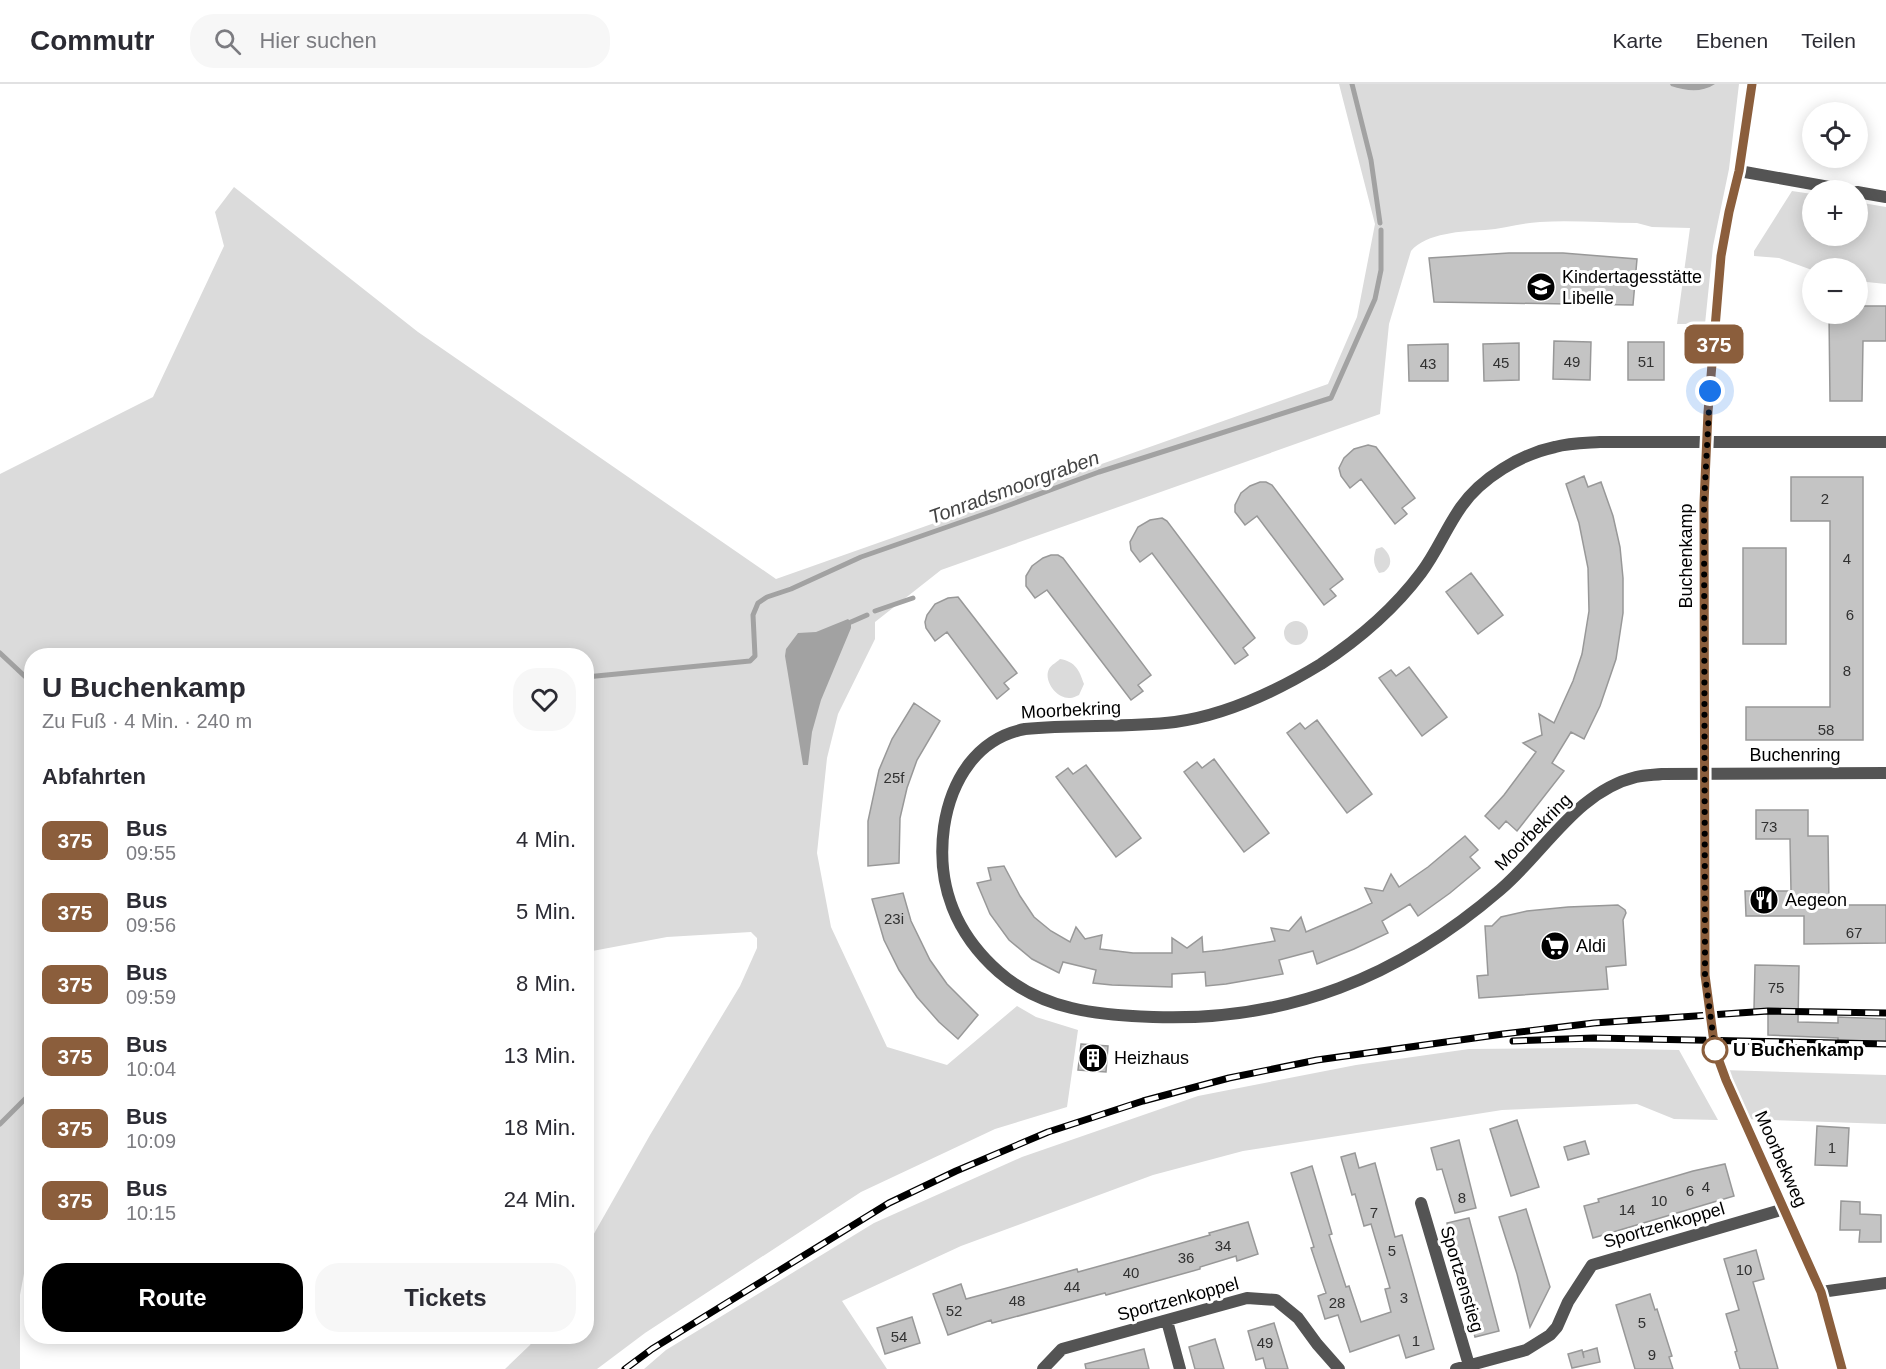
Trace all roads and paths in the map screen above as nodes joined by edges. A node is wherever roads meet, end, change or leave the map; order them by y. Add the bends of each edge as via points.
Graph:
1 (1752, 84) edge
2 (1739, 171) junction
3 (1802, 182) edge
4 (1868, 194) edge
5 (1886, 197) edge
6 (1707, 441) junction
7 (1886, 442) edge
8 (1886, 773) edge
9 (1705, 774) junction
10 (1705, 960) joint
11 (1420, 1203) dead end
12 (1784, 1209) junction
13 (1886, 1283) edge
14 (1821, 1292) junction
15 (1167, 1321) junction
16 (1469, 1365) junction
17 (1043, 1369) edge
18 (1180, 1369) edge
19 (1339, 1369) edge
20 (1456, 1369) edge
21 (1842, 1369) edge

1 - 2 street, Buchenkamp
2 - 3 street
2 - 6 street, Buchenkamp via 1721,256
4 - 5 street
6 - 7 street
6 - 9 street, Buchenkamp
6 - 9 street, Moorbekring via 1565,444 1513,463 1468,497 1426,567 1386,613 1322,663 1257,697 1174,722 1043,727 1000,737 960,774 945,823 944,873 954,913 965,934 1004,977 1033,995 1061,1006 1106,1013 1175,1018 1243,1012 1335,990 1410,955 1492,897 1574,814 1621,782 1644,776
8 - 9 street, Buchenring
9 - 10 street, Buchenkamp
10 - 12 street, Moorbekweg via 1715,1050
11 - 16 street, Sportzenstieg
12 - 14 street, Moorbekweg
12 - 16 street, Sportzenkoppel via 1592,1265 1550,1335 1526,1350
13 - 14 street
14 - 21 street, Moorbekweg
15 - 17 street, Sportzenkoppel via 1062,1349
15 - 18 street
15 - 19 street, Sportzenkoppel via 1247,1298 1276,1300 1298,1318
16 - 20 street, Sportzenkoppel

